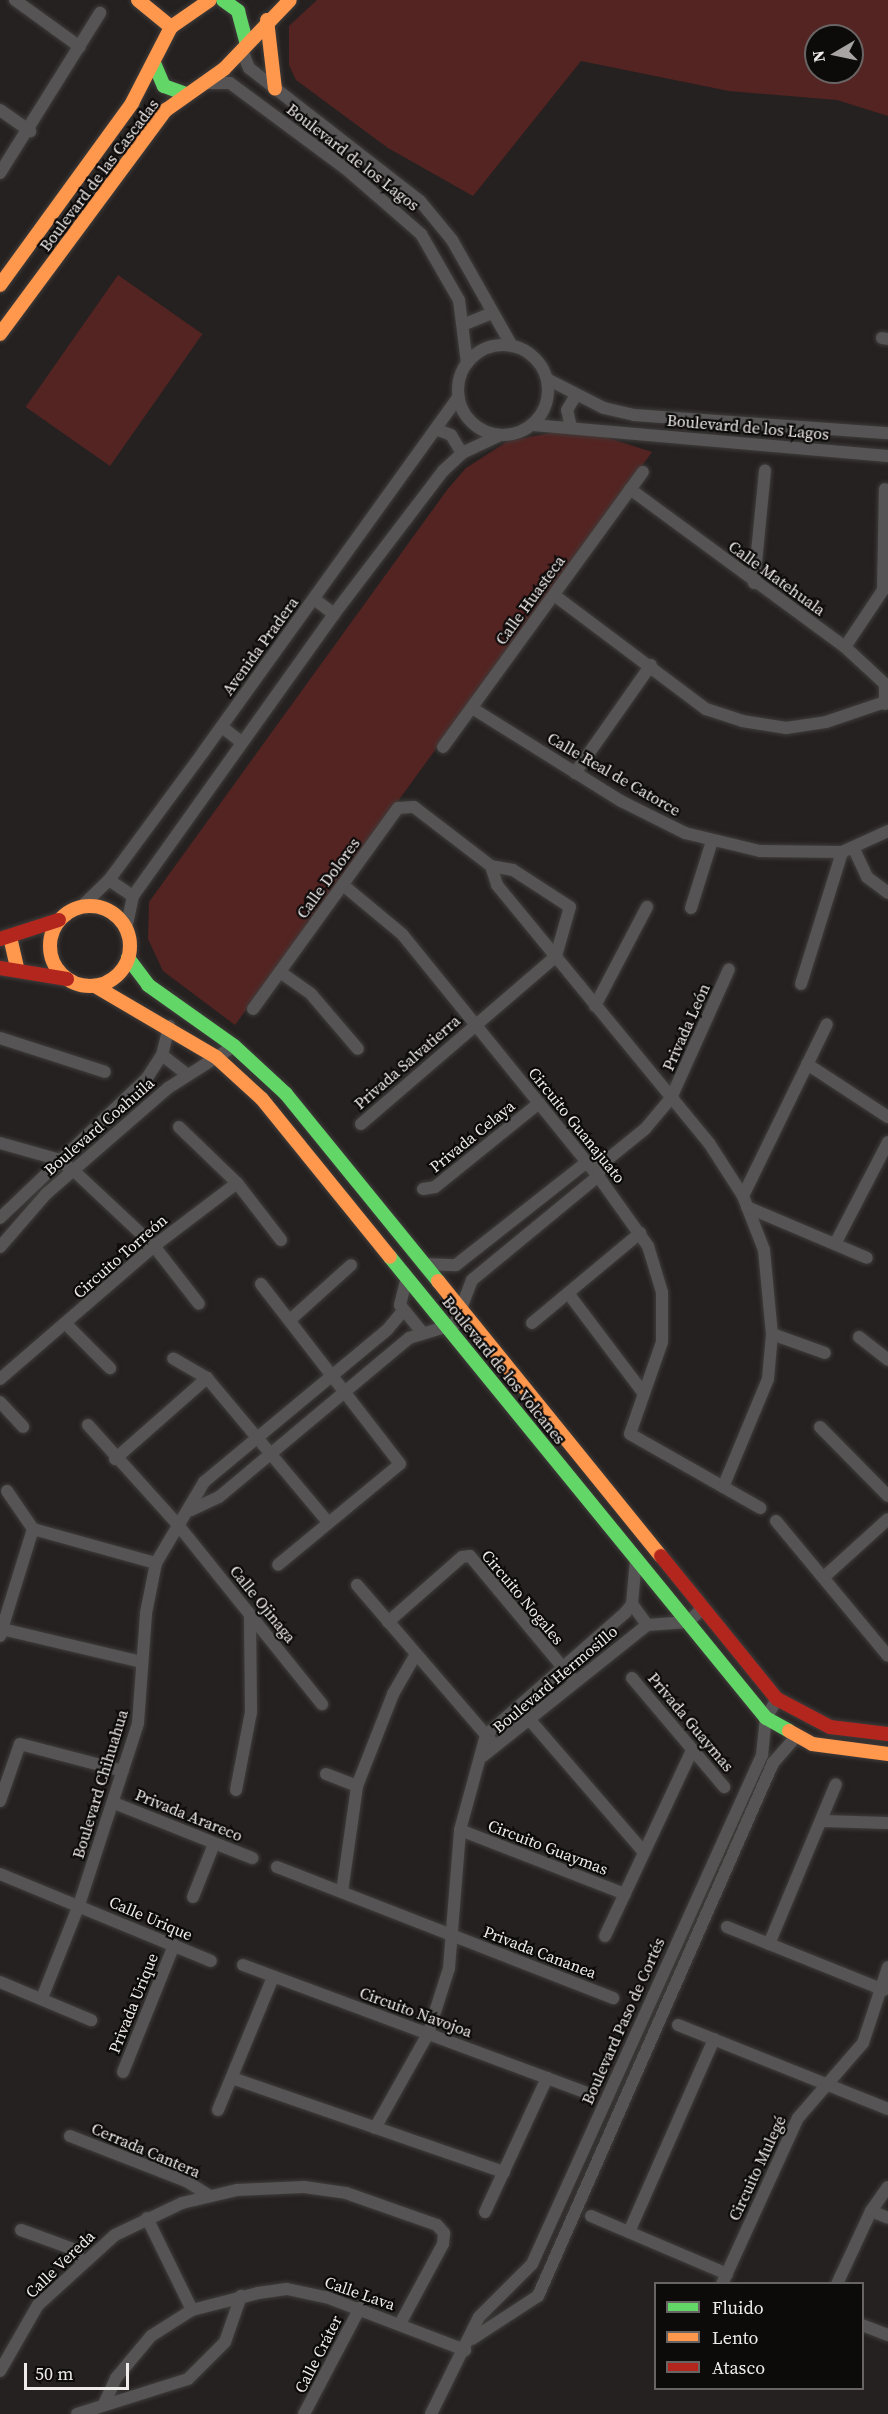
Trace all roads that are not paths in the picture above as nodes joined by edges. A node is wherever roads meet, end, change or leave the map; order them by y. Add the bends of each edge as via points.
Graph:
1 (15, 0) edge
2 (138, 0) edge
3 (210, 0) edge
4 (223, 0) edge
5 (290, 0) edge
6 (100, 13) dead end
7 (267, 20) junction
8 (171, 27) junction
9 (244, 46) junction
10 (80, 47) junction
11 (154, 63) junction
12 (202, 84) junction
13 (275, 89) junction
14 (186, 94) junction
15 (0, 110) edge
16 (30, 131) junction
17 (0, 173) edge
18 (0, 285) edge
19 (492, 313) junction
20 (465, 324) junction
21 (0, 334) edge
22 (512, 346) junction
23 (467, 363) junction
24 (547, 379) junction
25 (576, 395) junction
26 (458, 397) junction
27 (533, 425) junction
28 (571, 427) junction
29 (438, 430) junction
30 (888, 433) edge
31 (498, 436) junction
32 (462, 453) junction
33 (888, 456) edge
34 (765, 471) dead end
35 (643, 472) dead end
36 (630, 489) junction
37 (885, 489) dead end
38 (754, 583) junction
39 (554, 595) junction
40 (314, 599) junction
41 (334, 614) junction
42 (845, 647) junction
43 (651, 665) junction
44 (887, 704) edge
45 (471, 708) junction
46 (222, 727) junction
47 (241, 742) junction
48 (443, 747) dead end
49 (576, 773) junction
50 (888, 831) edge
51 (712, 841) junction
52 (848, 850) junction
53 (491, 866) junction
54 (109, 880) junction
55 (343, 885) junction
56 (888, 893) edge
57 (133, 896) junction
58 (81, 907) junction
59 (647, 908) dead end
60 (691, 908) dead end
61 (59, 920) junction
62 (126, 929) junction
63 (5, 938) edge
64 (556, 956) junction
65 (128, 958) junction
66 (0, 968) edge
67 (17, 968) junction
68 (729, 969) dead end
69 (280, 972) junction
70 (67, 979) junction
71 (801, 984) dead end
72 (148, 985) junction
73 (95, 986) junction
74 (130, 1004) junction
75 (595, 1006) junction
76 (253, 1009) dead end
77 (827, 1024) dead end
78 (476, 1025) junction
79 (169, 1026) junction
80 (0, 1038) edge
81 (234, 1046) junction
82 (358, 1049) dead end
83 (162, 1055) junction
84 (216, 1058) junction
85 (807, 1064) junction
86 (105, 1072) dead end
87 (186, 1074) junction
88 (671, 1098) junction
89 (539, 1103) junction
90 (888, 1117) edge
91 (360, 1124) dead end
92 (179, 1127) dead end
93 (888, 1142) edge
94 (0, 1143) edge
95 (57, 1159) junction
96 (587, 1162) junction
97 (603, 1163) junction
98 (73, 1170) junction
99 (598, 1176) junction
100 (237, 1184) junction
101 (423, 1190) dead end
102 (745, 1202) junction
103 (0, 1218) edge
104 (640, 1233) junction
105 (281, 1240) dead end
106 (836, 1244) junction
107 (154, 1246) junction
108 (0, 1247) edge
109 (867, 1258) dead end
110 (423, 1264) junction
111 (351, 1265) dead end
112 (451, 1267) junction
113 (407, 1277) junction
114 (261, 1284) dead end
115 (466, 1288) junction
116 (568, 1293) junction
117 (199, 1304) dead end
118 (402, 1312) junction
119 (464, 1313) junction
120 (290, 1320) junction
121 (532, 1323) dead end
122 (67, 1325) junction
123 (448, 1328) junction
124 (421, 1331) junction
125 (772, 1334) junction
126 (859, 1337) dead end
127 (825, 1353) dead end
128 (173, 1358) dead end
129 (888, 1359) edge
130 (110, 1368) dead end
131 (333, 1372) junction
132 (207, 1378) junction
133 (0, 1380) edge
134 (347, 1390) junction
135 (644, 1394) junction
136 (2, 1409) edge
137 (88, 1425) dead end
138 (23, 1426) dead end
139 (820, 1428) dead end
140 (254, 1435) junction
141 (269, 1454) junction
142 (115, 1458) junction
143 (723, 1487) junction
144 (7, 1491) dead end
145 (888, 1496) edge
146 (760, 1508) dead end
147 (191, 1510) junction
148 (888, 1519) edge
149 (327, 1521) junction
150 (776, 1521) dead end
151 (178, 1525) junction
152 (33, 1528) junction
153 (636, 1558) junction
154 (156, 1563) junction
155 (278, 1565) dead end
156 (824, 1577) junction
157 (357, 1585) dead end
158 (632, 1604) junction
159 (703, 1608) junction
160 (250, 1616) junction
161 (388, 1622) junction
162 (688, 1622) junction
163 (647, 1625) junction
164 (1, 1632) edge
165 (416, 1654) junction
166 (888, 1656) edge
167 (142, 1662) junction
168 (560, 1666) junction
169 (632, 1678) dead end
170 (575, 1682) junction
171 (777, 1700) junction
172 (322, 1704) dead end
173 (766, 1718) junction
174 (529, 1719) junction
175 (888, 1734) edge
176 (486, 1735) junction
177 (795, 1738) junction
178 (498, 1749) junction
179 (692, 1750) junction
180 (888, 1754) edge
181 (483, 1755) junction
182 (123, 1771) junction
183 (326, 1774) dead end
184 (836, 1784) dead end
185 (357, 1786) junction
186 (724, 1787) dead end
187 (236, 1790) dead end
188 (0, 1801) edge
189 (114, 1803) junction
190 (822, 1821) junction
191 (888, 1823) edge
192 (460, 1830) junction
193 (214, 1844) junction
194 (644, 1852) junction
195 (252, 1858) dead end
196 (277, 1867) dead end
197 (0, 1874) edge
198 (342, 1892) junction
199 (625, 1894) junction
200 (193, 1897) dead end
201 (79, 1905) junction
202 (727, 1927) dead end
203 (455, 1936) junction
204 (605, 1936) dead end
205 (769, 1944) junction
206 (174, 1945) junction
207 (211, 1961) dead end
208 (243, 1965) dead end
209 (888, 1967) edge
210 (273, 1977) junction
211 (0, 1982) edge
212 (884, 1990) junction
213 (42, 1998) junction
214 (613, 1998) dead end
215 (91, 2019) dead end
216 (641, 2021) junction
217 (678, 2025) dead end
218 (658, 2028) junction
219 (428, 2034) junction
220 (714, 2040) junction
221 (123, 2072) dead end
222 (232, 2078) junction
223 (547, 2078) junction
224 (829, 2085) junction
225 (584, 2092) dead end
226 (888, 2109) edge
227 (218, 2110) dead end
228 (375, 2128) junction
229 (70, 2136) dead end
230 (504, 2172) junction
231 (888, 2187) edge
232 (208, 2195) junction
233 (871, 2211) junction
234 (485, 2212) dead end
235 (591, 2216) dead end
236 (147, 2218) junction
237 (888, 2218) edge
238 (21, 2230) dead end
239 (629, 2232) junction
240 (82, 2262) junction
241 (532, 2264) junction
242 (550, 2272) junction
243 (724, 2279) edge
244 (837, 2282) edge
245 (241, 2296) junction
246 (360, 2308) junction
247 (192, 2310) junction
248 (400, 2324) junction
249 (864, 2326) edge
250 (888, 2335) edge
251 (468, 2344) junction
252 (0, 2371) edge
253 (104, 2404) junction
254 (77, 2414) edge
255 (304, 2414) edge
256 (430, 2414) edge

1 - 10 street
2 - 8 street
3 - 8 street
4 - 9 street via 238,11
5 - 7 street, Boulevard de las Cascadas
6 - 10 street
7 - 9 street, Boulevard de las Cascadas
7 - 13 street
8 - 11 street, Boulevard de las Cascadas
9 - 12 street, Boulevard de las Cascadas
9 - 13 street, Boulevard de los Lagos via 244,62
10 - 16 street
11 - 14 street via 164,86
11 - 18 street, Boulevard de las Cascadas via 132,103
12 - 14 street, Boulevard de las Cascadas
12 - 20 street, Boulevard de los Lagos via 230,83 389,204 421,234 450,277
13 - 19 street, Boulevard de los Lagos via 420,201 452,240
14 - 21 street, Boulevard de las Cascadas via 166,110
15 - 16 street
16 - 17 street
19 - 20 street
19 - 22 street, Boulevard de los Lagos
20 - 23 street, Boulevard de los Lagos
22 - 23 street via 487,348
22 - 24 street via 534,357
23 - 26 street
24 - 25 street, Boulevard de los Lagos
24 - 27 street via 546,404
25 - 28 street via 567,410
25 - 30 street, Boulevard de los Lagos via 634,415
26 - 29 street, Avenida Pradera
26 - 31 street via 471,423
27 - 28 street, Boulevard de los Lagos
27 - 31 street
28 - 33 street, Boulevard de los Lagos
29 - 32 street via 451,435
29 - 40 street, Avenida Pradera
31 - 32 street
32 - 41 street
34 - 38 street
35 - 36 street, Calle Huasteca
36 - 38 street, Calle Matehuala
36 - 39 street, Calle Huasteca
37 - 42 street via 884,590
38 - 42 street, Calle Matehuala
39 - 43 street
39 - 45 street, Calle Huasteca
40 - 41 street
40 - 46 street, Avenida Pradera
41 - 47 street
42 - 44 street, Calle Matehuala via 885,684
43 - 44 street via 706,709 742,721 786,728
43 - 49 street
45 - 48 street, Calle Huasteca
45 - 49 street, Calle Real de Catorce
46 - 47 street
46 - 54 street, Avenida Pradera
47 - 57 street
49 - 51 street, Calle Real de Catorce via 653,819
50 - 52 street, Calle Real de Catorce
51 - 52 street, Calle Real de Catorce via 760,851
51 - 60 street
52 - 56 street via 867,878
52 - 71 street
53 - 55 street, Calle Dolores via 439,822 405,805
53 - 64 street via 497,885
53 - 64 street via 513,870 570,907
54 - 57 street
54 - 58 street, Avenida Pradera
55 - 69 street, Calle Dolores
55 - 78 street, Circuito Guanajuato via 402,934
57 - 62 street
58 - 61 street
58 - 62 street via 112,912
59 - 75 street
61 - 63 street
61 - 70 street via 50,944
62 - 65 street
63 - 67 street
64 - 75 street
64 - 78 street, Privada Salvatierra
65 - 72 street, Boulevard de los Volcanes
65 - 73 street via 115,977
66 - 67 street
67 - 70 street
68 - 88 street, Privada León
69 - 76 street, Calle Dolores
69 - 82 street via 311,994
70 - 73 street
72 - 74 street
72 - 81 street, Boulevard de los Volcanes
73 - 74 street, Boulevard de los Volcanes
74 - 79 street, Boulevard de los Volcanes
75 - 88 street
77 - 85 street
78 - 89 street, Circuito Guanajuato
78 - 91 street, Privada Salvatierra
79 - 83 street, Boulevard Coahuila
79 - 84 street, Boulevard de los Volcanes
80 - 86 street
81 - 84 street, Boulevard Coahuila
81 - 110 street, Boulevard de los Volcanes via 286,1094
83 - 87 street
83 - 95 street, Boulevard Coahuila via 140,1085
84 - 87 street, Boulevard Coahuila
84 - 113 street, Boulevard de los Volcanes via 262,1099
85 - 90 street
85 - 102 street
87 - 98 street, Boulevard Coahuila
88 - 97 street, Privada León via 645,1129
88 - 102 street via 709,1143
89 - 96 street, Circuito Guanajuato
89 - 101 street, Privada Celaya via 435,1187
92 - 100 street
93 - 106 street
94 - 95 street
95 - 98 street
95 - 103 street, Boulevard Coahuila
96 - 97 street
96 - 99 street, Circuito Guanajuato
96 - 112 street
97 - 99 street
98 - 107 street
98 - 108 street, Boulevard Coahuila
99 - 104 street, Circuito Guanajuato
99 - 115 street
100 - 105 street
100 - 107 street, Circuito Torreón
102 - 106 street
102 - 125 street via 764,1250
104 - 116 street
104 - 135 street, Circuito Guanajuato via 657,1267 663,1317 657,1367
106 - 109 street
107 - 117 street
107 - 122 street, Circuito Torreón
110 - 112 street
110 - 119 street, Boulevard de los Volcanes
111 - 120 street
112 - 115 street
113 - 118 street via 399,1298
113 - 123 street, Boulevard de los Volcanes
114 - 120 street
115 - 119 street
116 - 121 street
116 - 135 street
118 - 124 street
118 - 131 street, Boulevard Chihuahua via 387,1330
119 - 123 street
119 - 159 street, Boulevard de los Volcanes
120 - 131 street
122 - 130 street
122 - 133 street, Circuito Torreón
123 - 124 street
123 - 153 street, Boulevard de los Volcanes
124 - 134 street, Boulevard Chihuahua
125 - 127 street
125 - 143 street via 768,1379
126 - 129 street
128 - 132 street
131 - 134 street
131 - 140 street, Boulevard Chihuahua
132 - 140 street
132 - 142 street
134 - 141 street, Boulevard Chihuahua
134 - 149 street via 400,1464
135 - 143 street, Circuito Guanajuato via 630,1434
136 - 138 street
137 - 142 street, Calle Ojinaga
139 - 145 street
140 - 141 street
140 - 147 street, Boulevard Chihuahua via 204,1482
141 - 147 street, Boulevard Chihuahua via 219,1497
141 - 149 street
142 - 151 street, Calle Ojinaga
143 - 146 street
144 - 152 street
147 - 151 street, Boulevard Chihuahua
148 - 156 street
149 - 155 street
150 - 156 street
151 - 154 street, Boulevard Chihuahua
151 - 160 street, Calle Ojinaga
152 - 154 street
152 - 164 street
153 - 158 street
153 - 162 street, Boulevard de los Volcanes
154 - 167 street, Boulevard Chihuahua
156 - 166 street
157 - 161 street
158 - 163 street
158 - 168 street, Boulevard Hermosillo
159 - 162 street
159 - 171 street, Boulevard de los Volcanes
160 - 172 street, Calle Ojinaga
160 - 187 street via 251,1712
161 - 165 street
161 - 168 street, Circuito Nogales via 462,1557 470,1557
162 - 163 street
162 - 173 street, Boulevard de los Volcanes
163 - 170 street, Boulevard Hermosillo
164 - 167 street
165 - 176 street
165 - 185 street via 393,1694
167 - 182 street, Boulevard Chihuahua via 138,1723
168 - 170 street, Circuito Nogales
168 - 176 street, Boulevard Hermosillo
169 - 179 street, Privada Guaymas
170 - 174 street, Boulevard Hermosillo
171 - 173 street, Boulevard Paso de Cortés
171 - 175 street, Boulevard de los Volcanes via 830,1727
173 - 177 street, Boulevard de los Volcanes
173 - 216 street, Boulevard Paso de Cortés via 762,1755
174 - 178 street, Boulevard Hermosillo
174 - 194 street
176 - 178 street
176 - 181 street, Boulevard Hermosillo
177 - 180 street, Boulevard de los Volcanes via 834,1750
177 - 218 street, Boulevard Paso de Cortés via 773,1763
178 - 181 street, Boulevard Hermosillo
179 - 186 street, Privada Guaymas
179 - 194 street
181 - 192 street, Boulevard Hermosillo
182 - 188 street via 20,1744
182 - 189 street, Boulevard Chihuahua
183 - 185 street
184 - 190 street
185 - 198 street
189 - 193 street, Privada Arareco
189 - 201 street, Boulevard Chihuahua
190 - 191 street
190 - 205 street
192 - 199 street, Circuito Guaymas
192 - 203 street, Boulevard Hermosillo
193 - 195 street, Privada Arareco
193 - 200 street
194 - 199 street
196 - 198 street, Privada Cananea
197 - 201 street, Calle Urique
198 - 203 street, Privada Cananea
199 - 204 street
201 - 206 street, Calle Urique
201 - 213 street, Boulevard Chihuahua
202 - 205 street
203 - 214 street, Privada Cananea
203 - 219 street, Boulevard Hermosillo
205 - 212 street
206 - 207 street, Calle Urique
206 - 221 street, Privada Urique
208 - 210 street, Circuito Navojoa
209 - 212 street, Circuito Mulegé
210 - 219 street, Circuito Navojoa
210 - 222 street
211 - 213 street
212 - 224 street, Circuito Mulegé via 863,2043
213 - 215 street
216 - 218 street
216 - 241 street, Boulevard Paso de Cortés
217 - 220 street
218 - 242 street, Boulevard Paso de Cortés
219 - 223 street, Circuito Navojoa
219 - 228 street, Boulevard Hermosillo
220 - 224 street
220 - 239 street
222 - 227 street
222 - 228 street
223 - 225 street, Circuito Navojoa
223 - 230 street
224 - 226 street
224 - 243 street, Circuito Mulegé via 798,2118
228 - 230 street
229 - 232 street, Cerrada Cantera via 186,2181
230 - 234 street
231 - 233 street
232 - 236 street, Calle Vereda
232 - 248 street, Calle Vereda via 273,2187 346,2193 437,2225 444,2233
233 - 237 street
233 - 244 street
235 - 239 street, Circuito Mulegé
236 - 240 street, Calle Vereda via 115,2235
236 - 247 street
238 - 240 street via 73,2249
239 - 243 street, Circuito Mulegé
240 - 252 street, Calle Vereda via 38,2305
241 - 242 street
241 - 251 street, Boulevard Paso de Cortés via 479,2317
242 - 251 street, Boulevard Paso de Cortés via 538,2296 522,2311
245 - 246 street, Calle Lava via 287,2289
245 - 247 street, Calle Lava
245 - 253 street via 225,2342 210,2362 170,2388
246 - 248 street, Calle Lava
246 - 255 street, Calle Cráter
247 - 253 street, Calle Lava via 132,2354
248 - 251 street, Calle Lava
249 - 250 street
251 - 256 street, Boulevard Paso de Cortés
253 - 254 street

